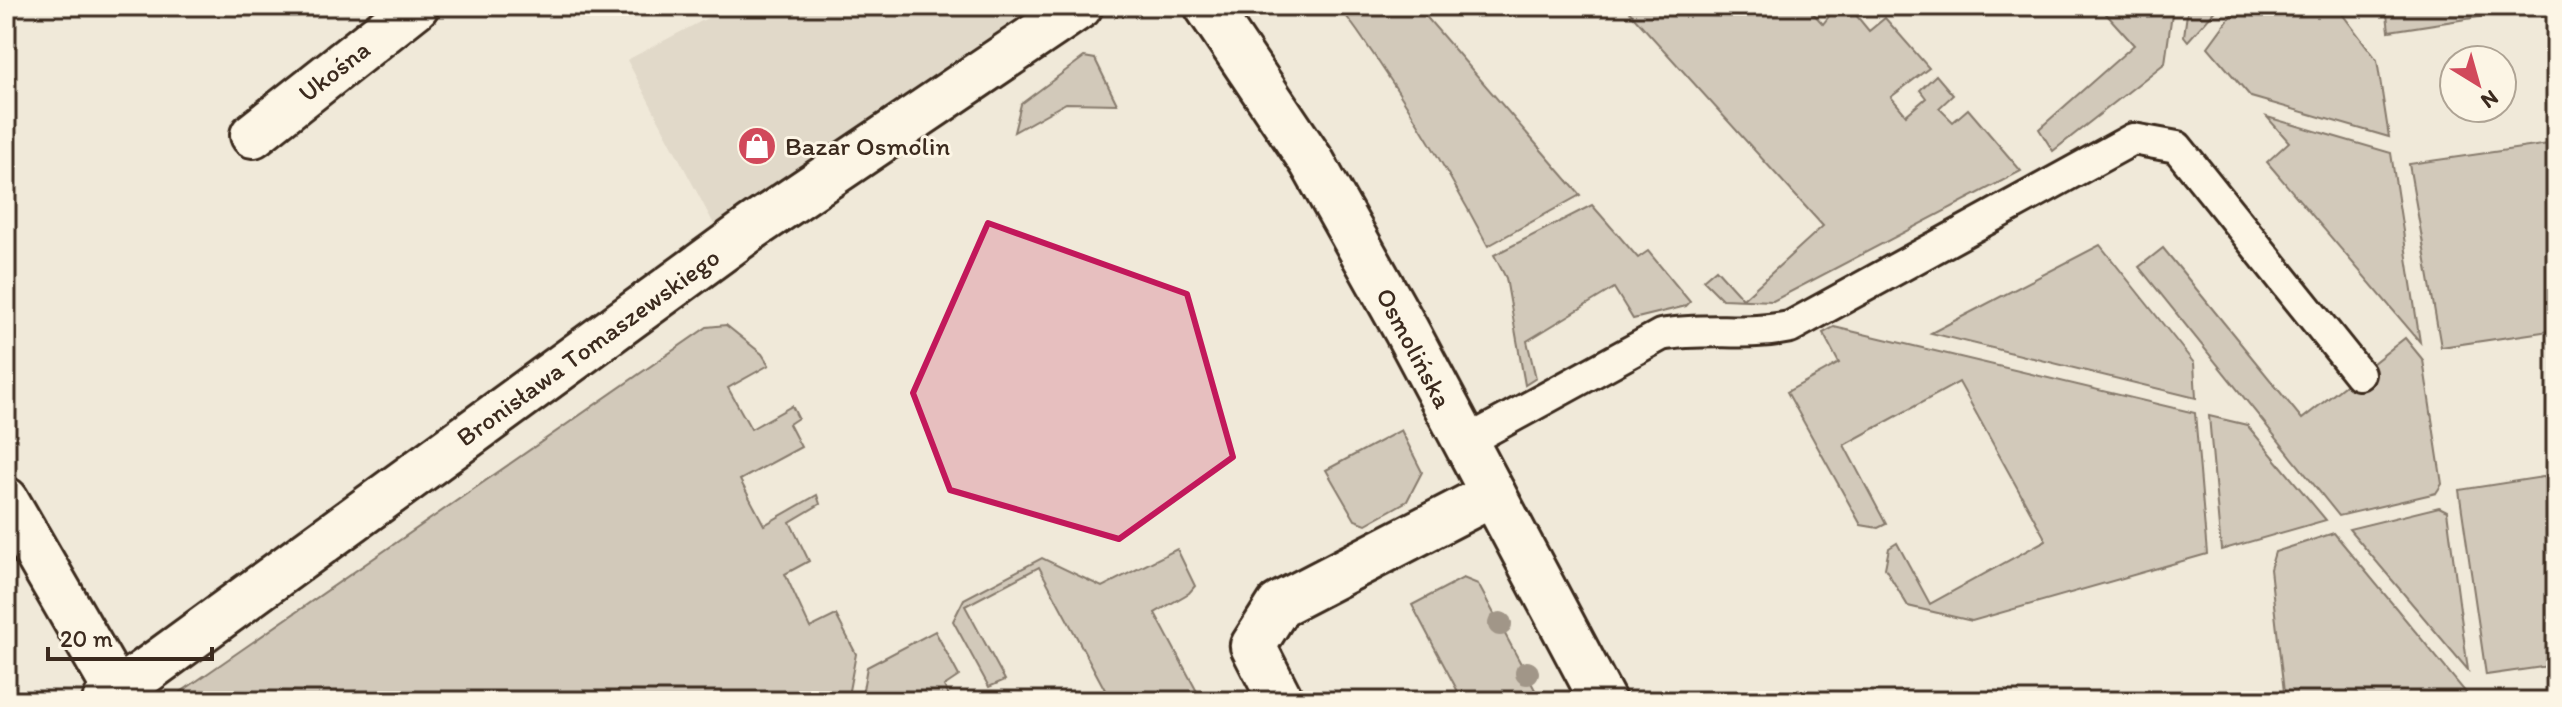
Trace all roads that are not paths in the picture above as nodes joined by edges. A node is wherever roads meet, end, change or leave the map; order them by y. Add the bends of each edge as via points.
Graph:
1 (416, 6) edge
2 (1080, 6) edge
3 (1207, 6) edge
4 (253, 135) dead end
5 (2359, 374) dead end
6 (1464, 443) junction
7 (1493, 494) junction
8 (6, 500) edge
9 (111, 697) edge
10 (1281, 701) edge
11 (1603, 701) edge

1 - 4 street, Ukośna
2 - 9 street, Bronisława Tomaszewskiego via 753,227
3 - 6 street, Osmolińska via 1312,162
5 - 6 lane via 2177,147 2133,139 1790,327 1763,333 1698,329 1661,335
6 - 7 street, Osmolińska
7 - 10 street via 1279,605 1253,646
7 - 11 street, Osmolińska
8 - 9 street

